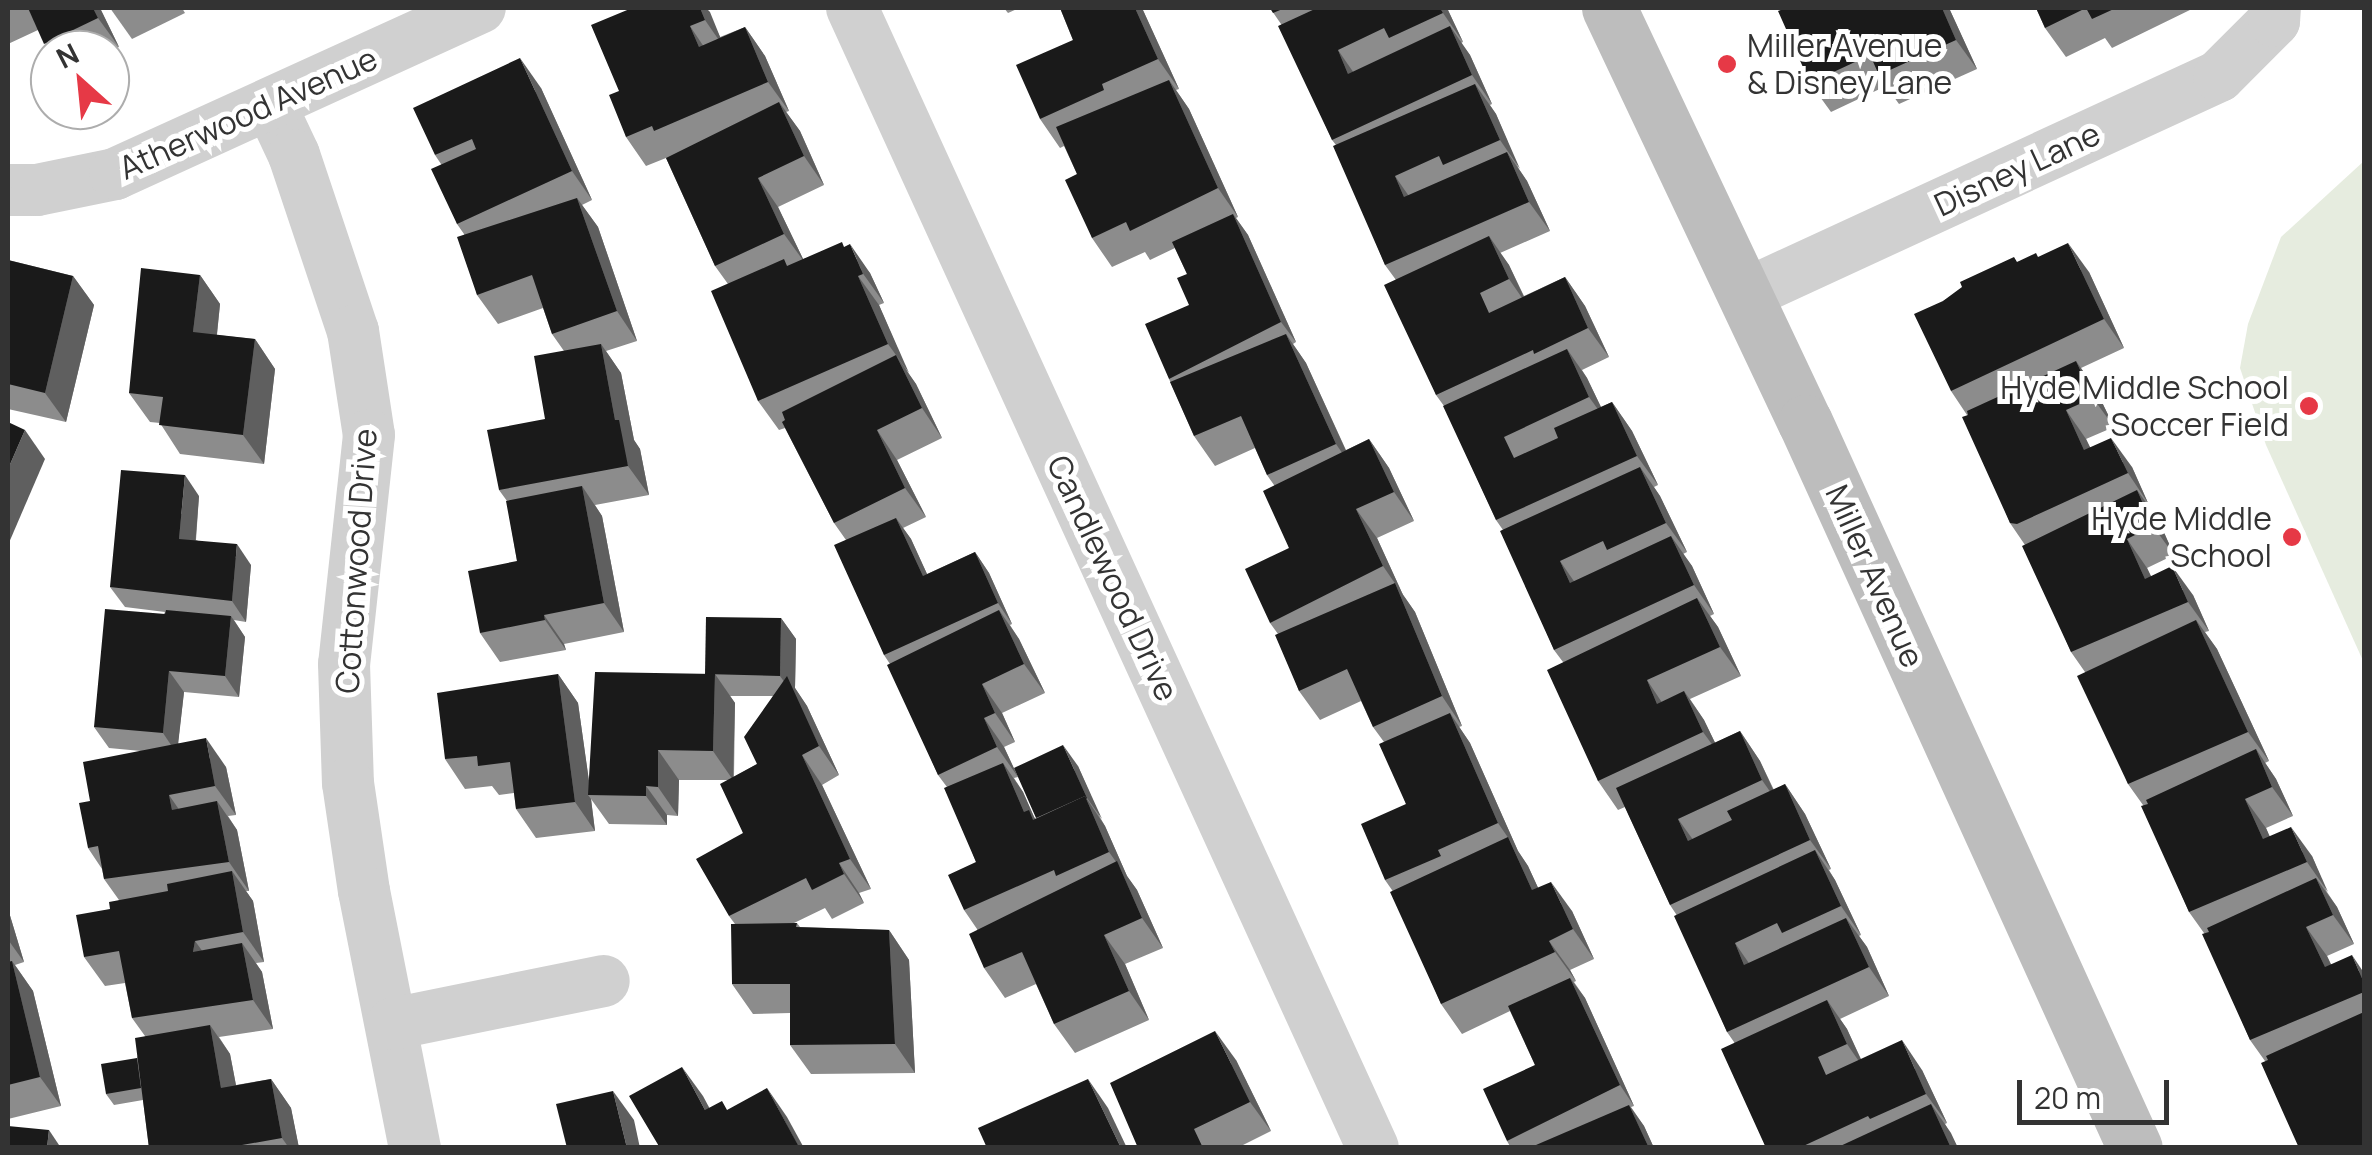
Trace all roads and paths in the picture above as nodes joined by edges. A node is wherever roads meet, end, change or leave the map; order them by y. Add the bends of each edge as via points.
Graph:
1 (480, 8) edge
2 (852, 8) edge
3 (1609, 8) edge
4 (2274, 14) edge
5 (270, 104) junction
6 (8, 190) edge
7 (1744, 295) junction
8 (604, 981) dead end
9 (392, 1024) junction
10 (415, 1148) edge
11 (1373, 1148) edge
12 (2135, 1148) edge

1 - 5 street, Atherwood Avenue
2 - 11 street, Candlewood Drive
3 - 7 main road, Miller Avenue
4 - 7 street, Disney Lane via 2219,76
5 - 6 street, Atherwood Avenue via 115,174
5 - 9 street, Cottonwood Drive via 294,155 353,331 370,435 344,664 364,890
7 - 12 main road, Miller Avenue
8 - 9 street
9 - 10 street, Cottonwood Drive

